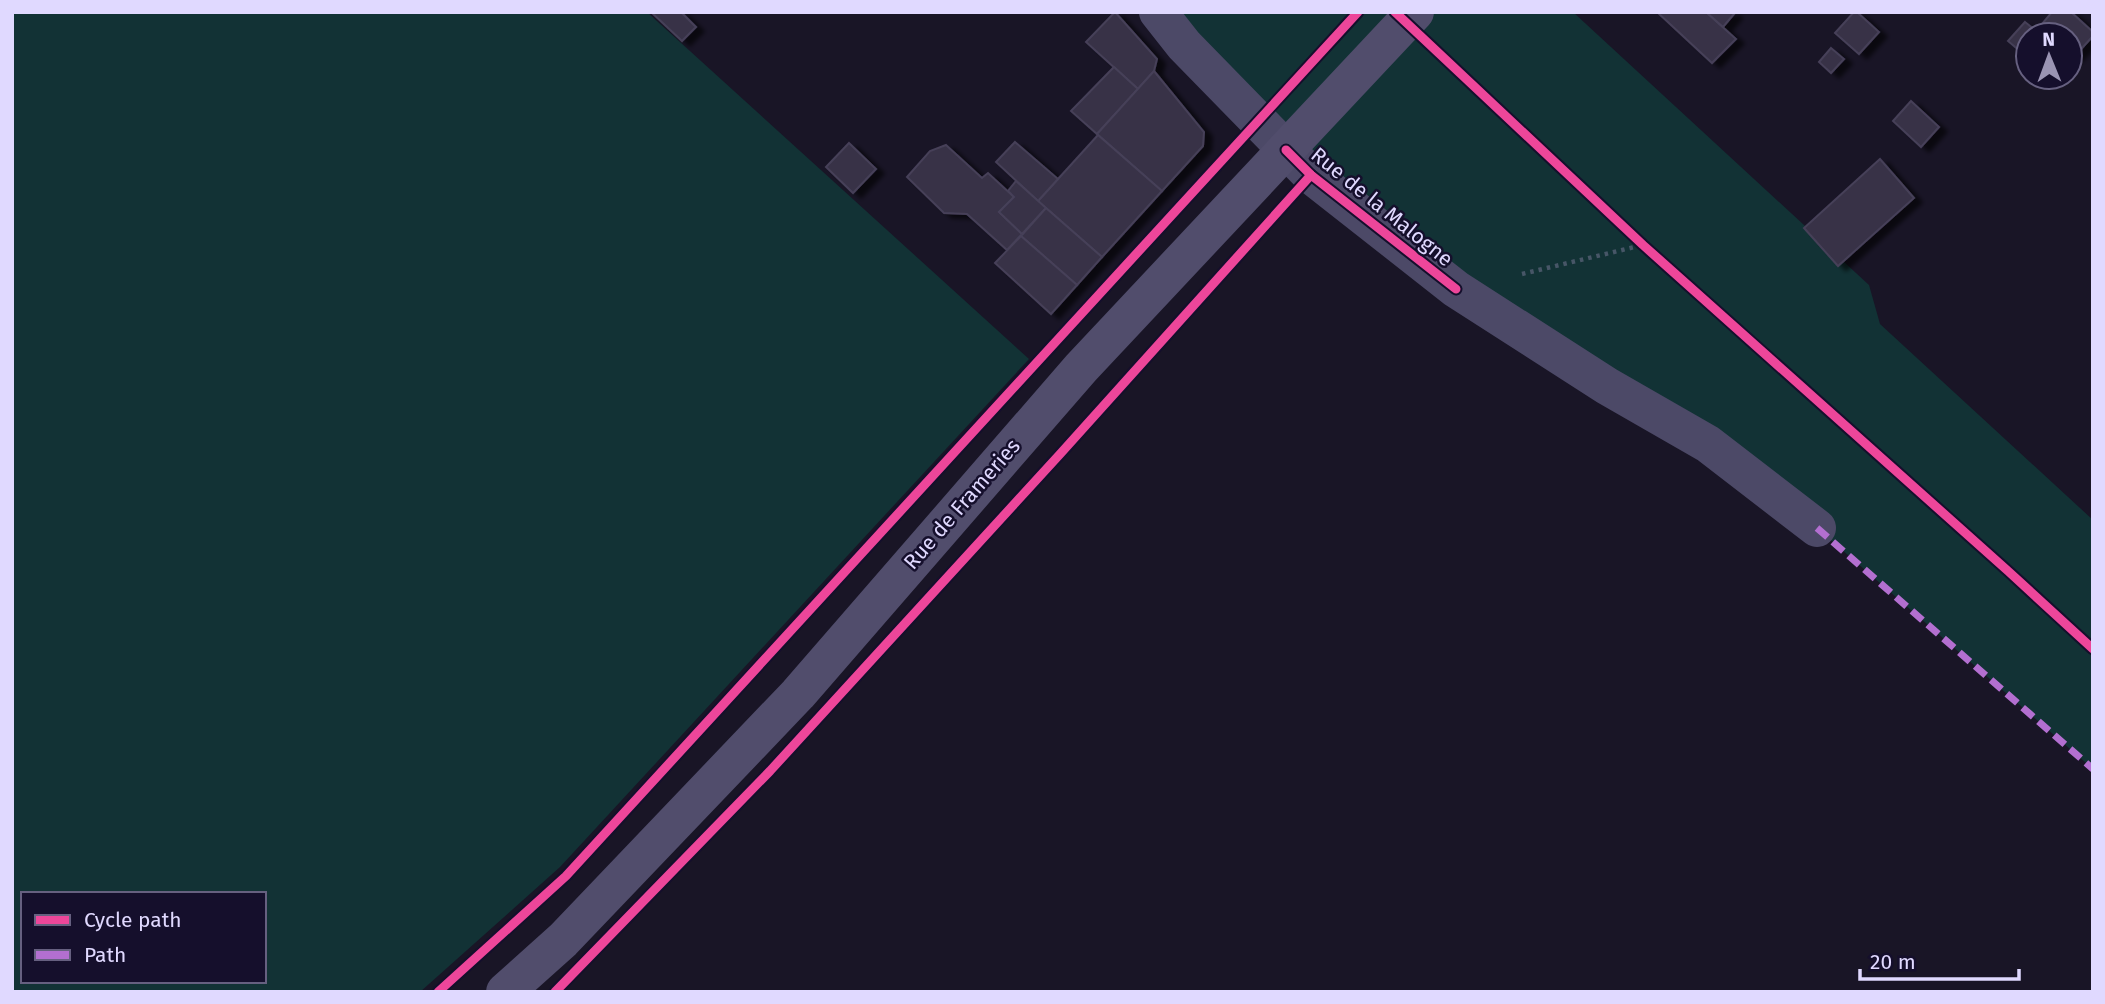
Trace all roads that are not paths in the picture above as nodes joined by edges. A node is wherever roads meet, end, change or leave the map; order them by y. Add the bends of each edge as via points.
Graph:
1 (1157, 12) edge
2 (1415, 12) edge
3 (1286, 150) junction
4 (1817, 528) dead end
5 (505, 992) edge

1 - 3 street, Rue de la Malogne
2 - 3 main road, Rue de Frameries
3 - 4 street, Rue de la Malogne via 1311,176 1456,289 1607,386 1708,444
3 - 5 main road, Rue de Frameries via 1081,368 798,694 564,940

